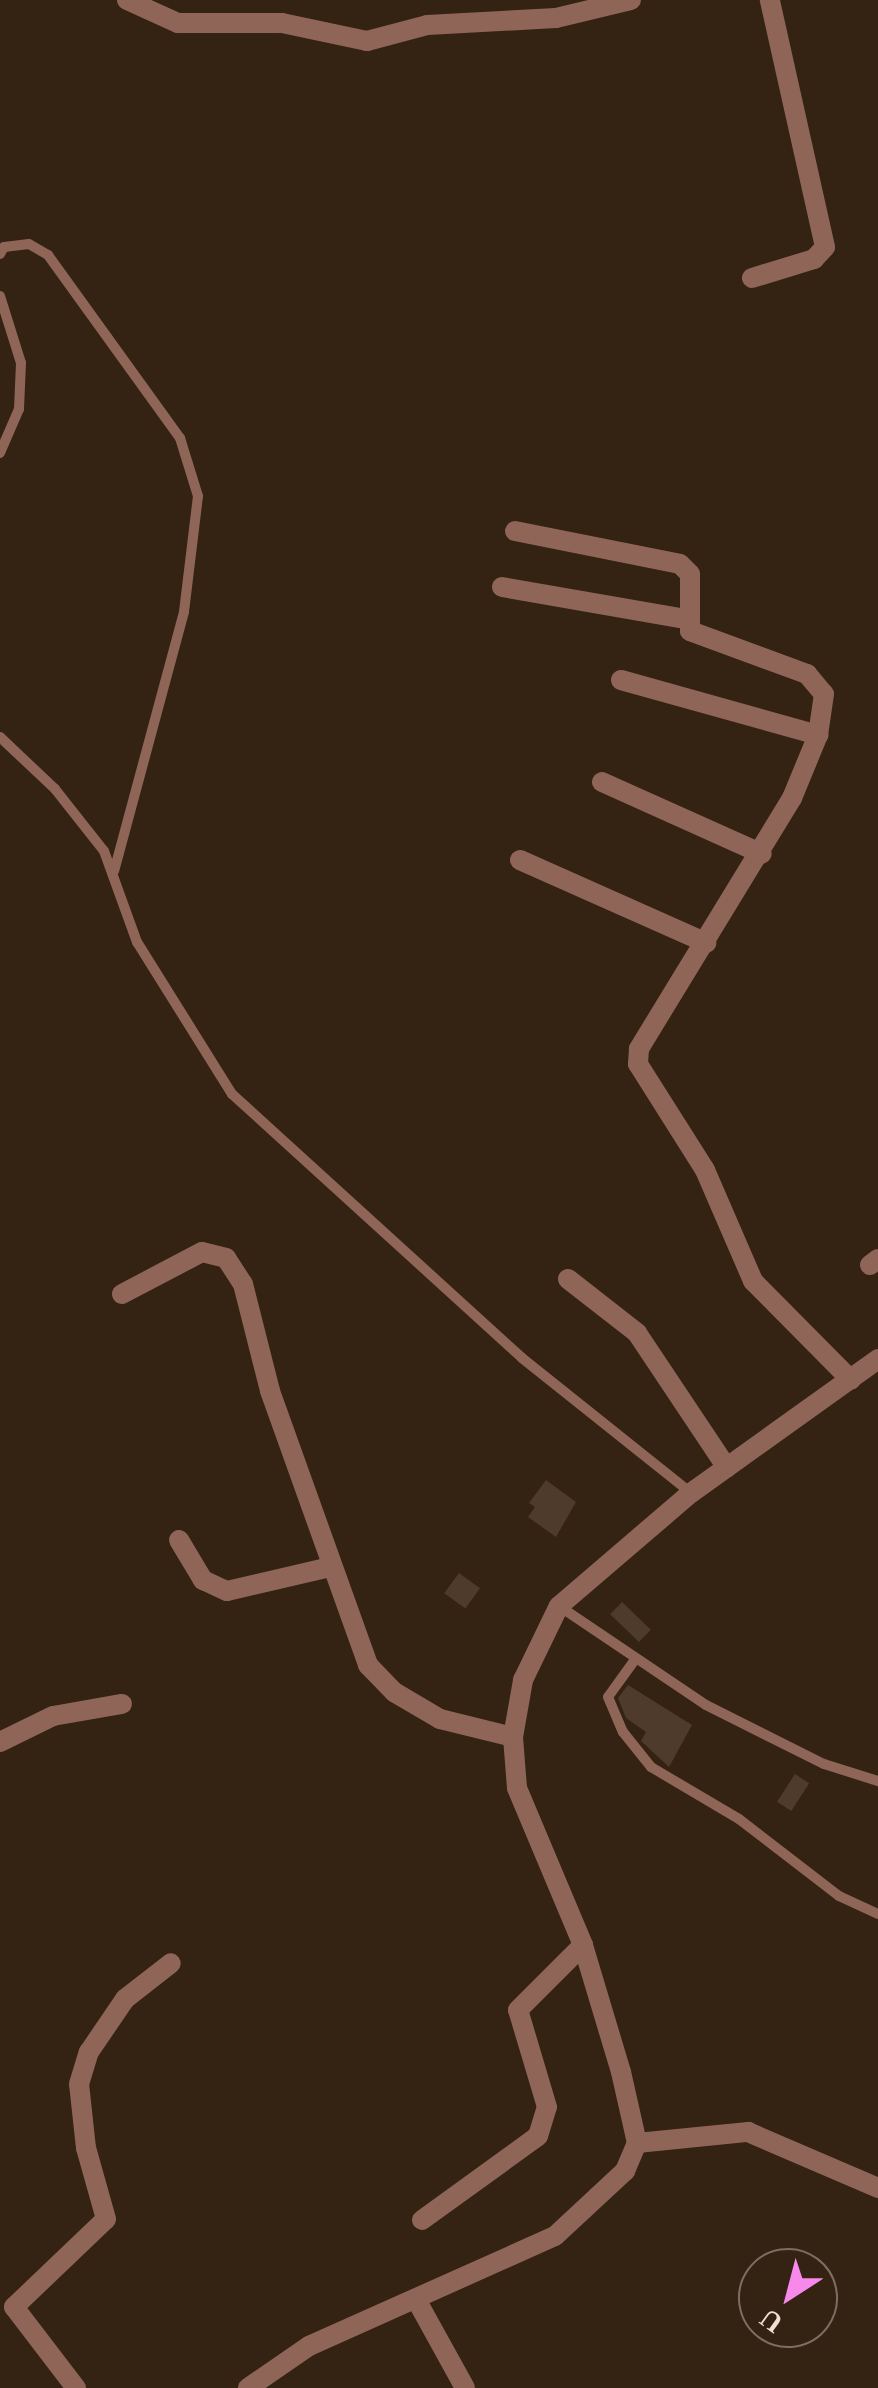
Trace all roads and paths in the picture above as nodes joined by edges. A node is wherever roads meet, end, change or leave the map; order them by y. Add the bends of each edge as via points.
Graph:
1 (127, 0) edge
2 (631, 0) edge
3 (770, 0) edge
4 (0, 254) edge
5 (752, 278) dead end
6 (0, 296) edge
7 (0, 452) edge
8 (515, 530) dead end
9 (502, 587) dead end
10 (686, 619) junction
11 (622, 680) dead end
12 (818, 735) junction
13 (0, 737) edge
14 (602, 782) dead end
15 (762, 854) junction
16 (520, 860) dead end
17 (114, 872) junction
18 (706, 943) junction
19 (568, 1279) dead end
20 (122, 1294) dead end
21 (878, 1359) edge
22 (851, 1380) junction
23 (727, 1468) junction
24 (691, 1493) junction
25 (179, 1540) dead end
26 (330, 1567) junction
27 (558, 1606) junction
28 (634, 1660) junction
29 (122, 1704) dead end
30 (513, 1738) junction
31 (0, 1742) edge
32 (878, 1781) edge
33 (878, 1914) edge
34 (583, 1945) junction
35 (170, 1963) dead end
36 (637, 2142) junction
37 (878, 2188) edge
38 (422, 2220) dead end
39 (418, 2301) junction
40 (76, 2388) edge
41 (248, 2388) edge
42 (465, 2388) edge

1 - 2 street via 178,23 282,22 367,41 427,25 556,18
3 - 5 street via 825,246 814,259
4 - 17 lane via 4,247 29,244 48,255 180,438 198,496 180,628
6 - 7 lane via 20,363 19,410
8 - 10 street via 680,564 690,574
9 - 10 street
10 - 12 street via 702,637 807,674 824,694
11 - 12 street
12 - 15 street
13 - 17 lane via 55,789
14 - 15 street
15 - 18 street
16 - 18 street
17 - 24 lane via 138,942 232,1094 522,1358
18 - 22 street via 639,1049 638,1064 704,1170 753,1282
19 - 23 street via 638,1333
20 - 26 street via 202,1252 226,1258 243,1284 270,1391
21 - 22 street
22 - 23 street
23 - 24 street
24 - 27 street
25 - 26 street via 203,1580 227,1591
26 - 30 street via 354,1640 380,1681 440,1718
27 - 28 lane
27 - 30 street via 528,1665
28 - 32 lane via 774,1741
28 - 33 lane via 608,1698 623,1732 651,1768 739,1819 840,1896
29 - 31 street via 53,1716
30 - 34 street via 523,1807
34 - 36 street
34 - 38 street via 518,2010 547,2107 538,2136
35 - 40 street via 124,2000 88,2052 79,2084 86,2148 106,2219 14,2307
36 - 37 street via 748,2132
36 - 39 street via 614,2187 556,2236
39 - 41 street via 309,2346
39 - 42 street

